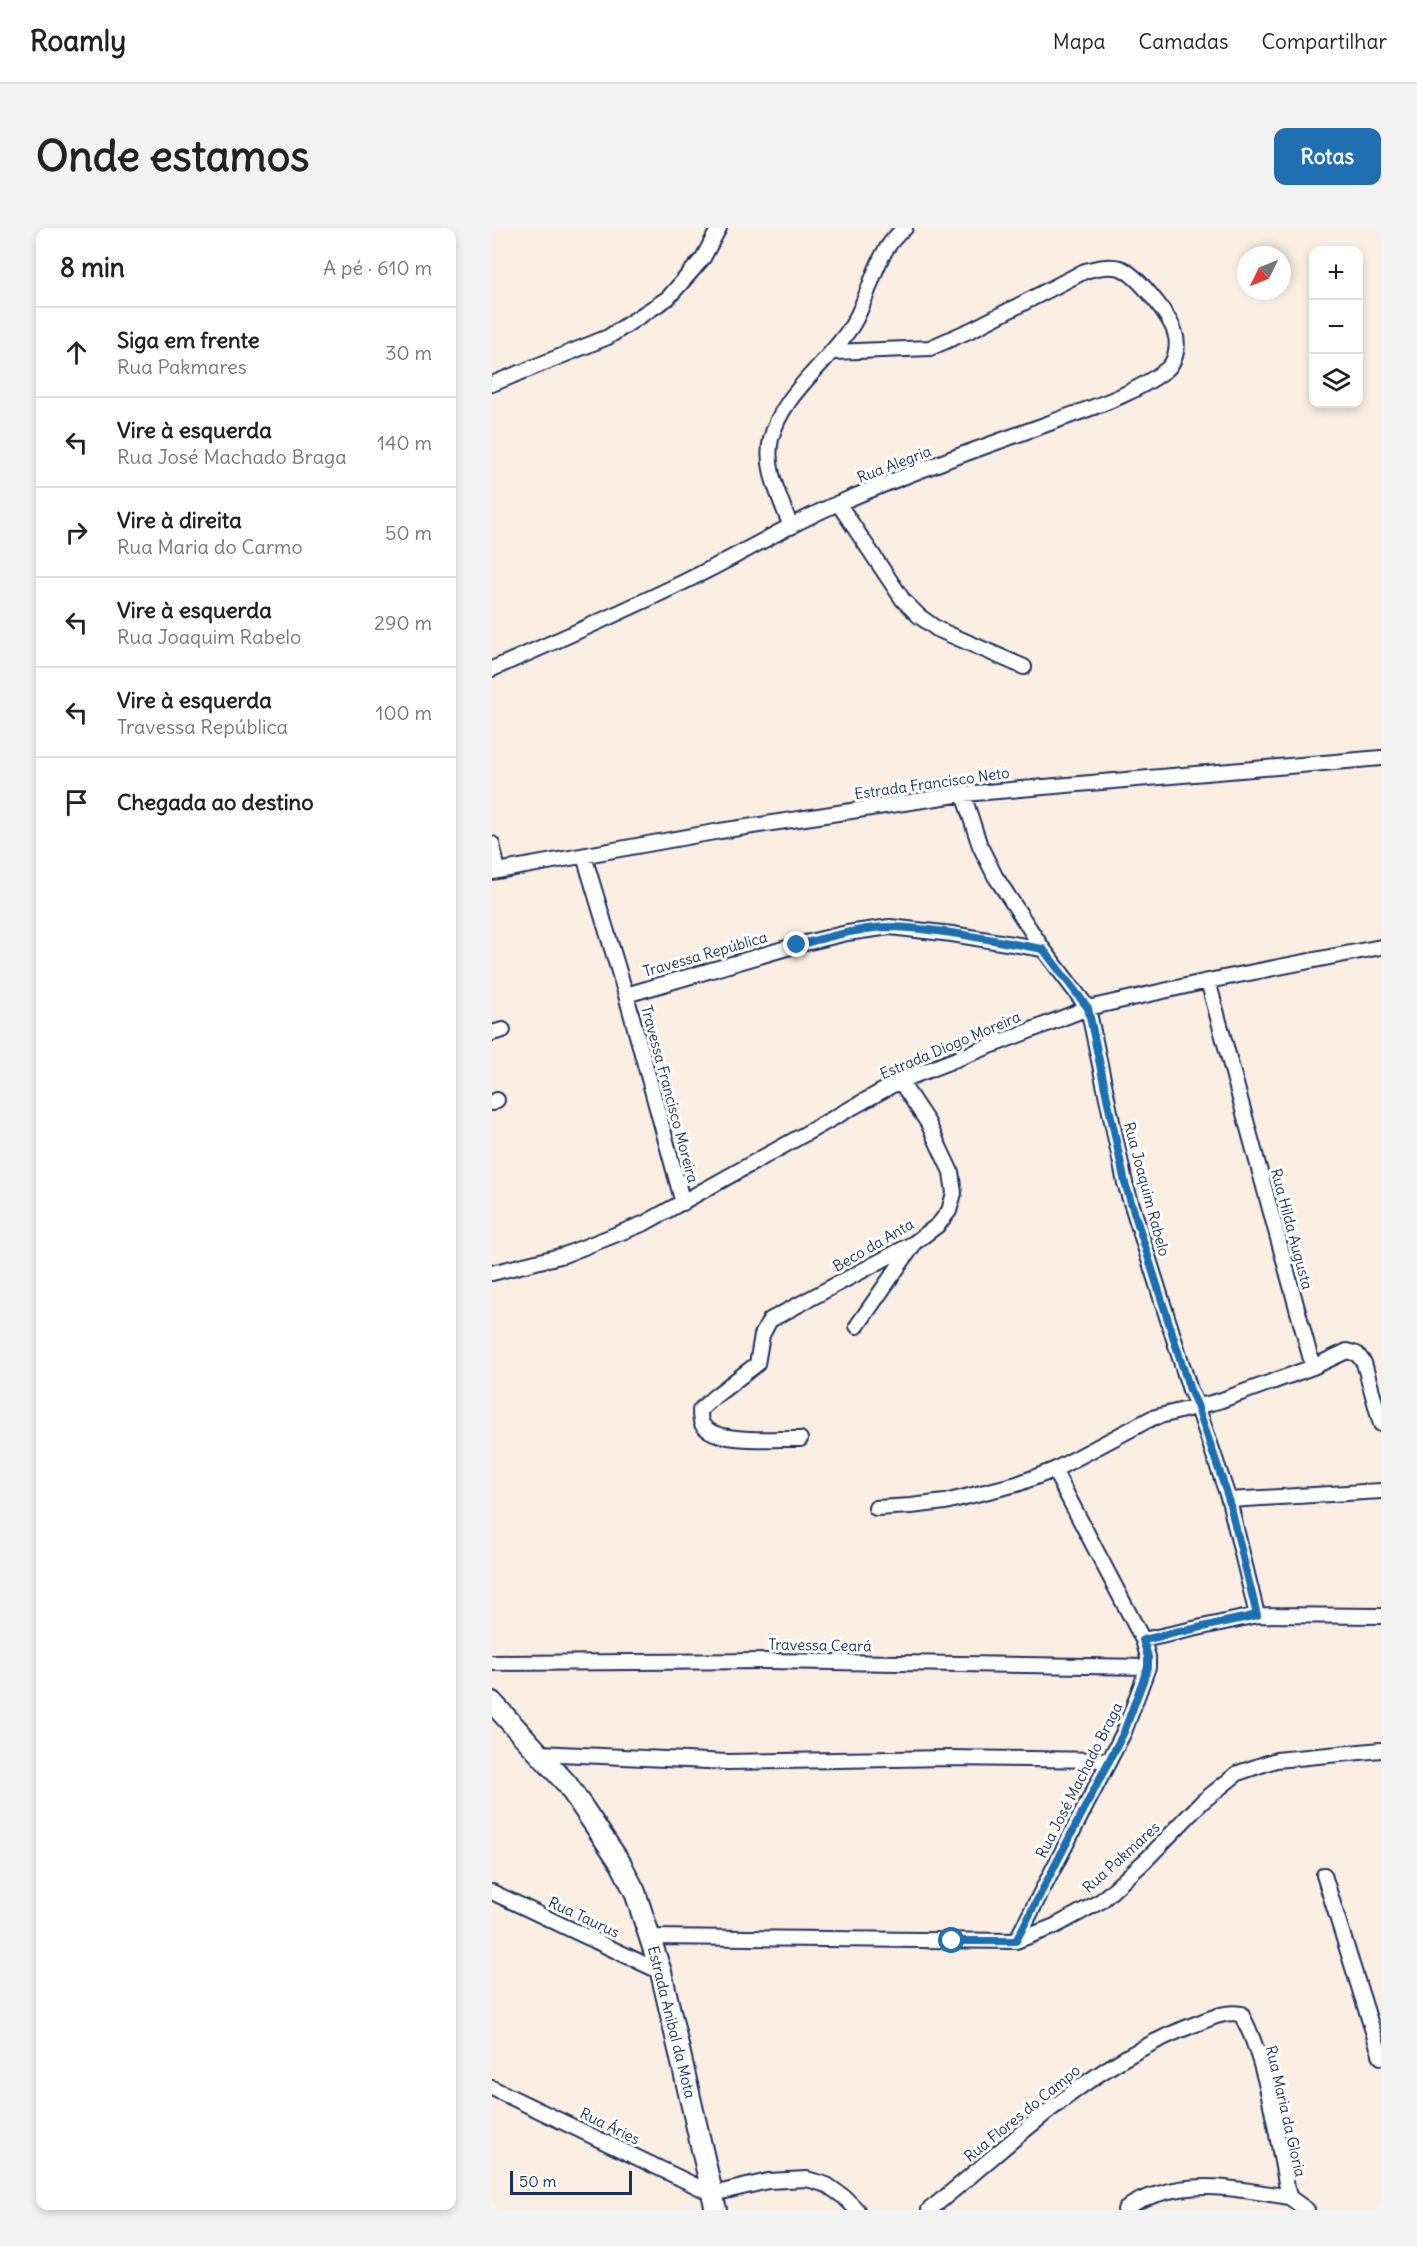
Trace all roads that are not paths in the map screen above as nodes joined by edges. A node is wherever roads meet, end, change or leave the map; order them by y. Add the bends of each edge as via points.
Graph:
1 (719, 228) edge
2 (905, 228) edge
3 (834, 352) junction
4 (492, 384) edge
5 (838, 503) junction
6 (791, 527) junction
7 (1024, 667) dead end
8 (492, 669) edge
9 (1381, 758) edge
10 (963, 794) junction
11 (492, 844) edge
12 (584, 856) junction
13 (495, 871) edge
14 (1381, 946) edge
15 (1043, 949) junction
16 (1208, 981) junction
17 (626, 995) junction
18 (1088, 1008) junction
19 (900, 1081) junction
20 (683, 1203) junction
21 (914, 1243) junction
22 (492, 1273) edge
23 (857, 1326) dead end
24 (1312, 1367) junction
25 (1197, 1405) junction
26 (1381, 1424) edge
27 (800, 1439) dead end
28 (1054, 1470) junction
29 (1381, 1491) edge
30 (1229, 1500) junction
31 (876, 1508) dead end
32 (1257, 1615) junction
33 (1381, 1616) edge
34 (1143, 1640) junction
35 (492, 1664) edge
36 (1148, 1667) junction
37 (492, 1702) edge
38 (1381, 1750) edge
39 (539, 1753) junction
40 (1109, 1760) junction
41 (1324, 1875) dead end
42 (492, 1893) edge
43 (650, 1937) junction
44 (1016, 1941) junction
45 (662, 1972) junction
46 (1205, 2021) joint
47 (1381, 2057) edge
48 (492, 2088) edge
49 (1289, 2197) junction
50 (715, 2202) edge
51 (857, 2210) edge
52 (929, 2210) edge
53 (1125, 2210) edge
54 (1306, 2210) edge

1 - 4 street via 703,258 668,298 608,337
2 - 3 street via 884,252 854,322
3 - 5 street, Rua Alegria via 930,348 1085,271 1102,267 1121,268 1132,274 1175,333 1177,353 1168,368 1103,405
3 - 6 street via 795,392 771,437 768,458
5 - 6 street, Rua Alegria
5 - 7 street via 897,591 919,616
6 - 8 street, Rua Alegria via 620,612
9 - 10 street, Estrada Francisco Neto
10 - 12 street, Estrada Francisco Neto
10 - 15 street, Rua Joaquim Rabelo via 980,846 995,876
11 - 13 street
12 - 13 street, Estrada Francisco Neto
12 - 17 street, Travessa Francisco Moreira
14 - 16 street, Estrada Diogo Moreira
15 - 17 street, Travessa República via 890,927 797,945
15 - 18 street, Rua Joaquim Rabelo
16 - 18 street, Estrada Diogo Moreira
16 - 24 street, Rua Hilda Augusta
17 - 20 street, Travessa Francisco Moreira
18 - 19 street, Estrada Diogo Moreira
18 - 25 street, Rua Joaquim Rabelo via 1125,1183
19 - 20 street, Estrada Diogo Moreira
19 - 21 street, Beco da Anta via 928,1123 951,1173 954,1193 949,1211 938,1225
20 - 22 street, Estrada Diogo Moreira via 645,1223 564,1255
21 - 23 street
21 - 27 street, Beco da Anta via 770,1320 762,1335 757,1364 700,1410 703,1426 727,1438
24 - 25 street via 1219,1401
24 - 26 street via 1347,1351 1357,1354 1364,1363
25 - 28 street via 1152,1418
25 - 30 street, Rua Joaquim Rabelo
28 - 31 street via 1017,1484 945,1502
28 - 34 street
29 - 30 street
30 - 32 street, Rua Joaquim Rabelo
32 - 33 street
32 - 34 street
34 - 36 street
35 - 36 street, Travessa Ceará via 768,1660
36 - 40 street, Rua José Machado Braga via 1124,1732
37 - 39 street, Estrada Anibal da Mota
38 - 44 street, Rua Pakmares via 1276,1760 1238,1773 1202,1802 1101,1901 1055,1926
39 - 40 street via 728,1762
39 - 43 street, Estrada Anibal da Mota via 567,1784 621,1864
40 - 44 street, Rua José Machado Braga
41 - 47 street
42 - 45 street, Rua Taurus
43 - 44 street, Rua Pakmares
43 - 45 street, Estrada Anibal da Mota
45 - 50 street, Estrada Anibal da Mota
46 - 49 street, Rua Maria da Gloria via 1230,2012 1241,2014 1249,2028 1263,2073
46 - 52 street, Rua Flores do Campo via 1160,2037 1109,2066 1041,2115
48 - 50 street, Rua Áries
49 - 53 street via 1200,2186 1177,2188 1136,2201
49 - 54 street, Rua Maria da Gloria
50 - 51 street via 768,2181 807,2179 827,2185

